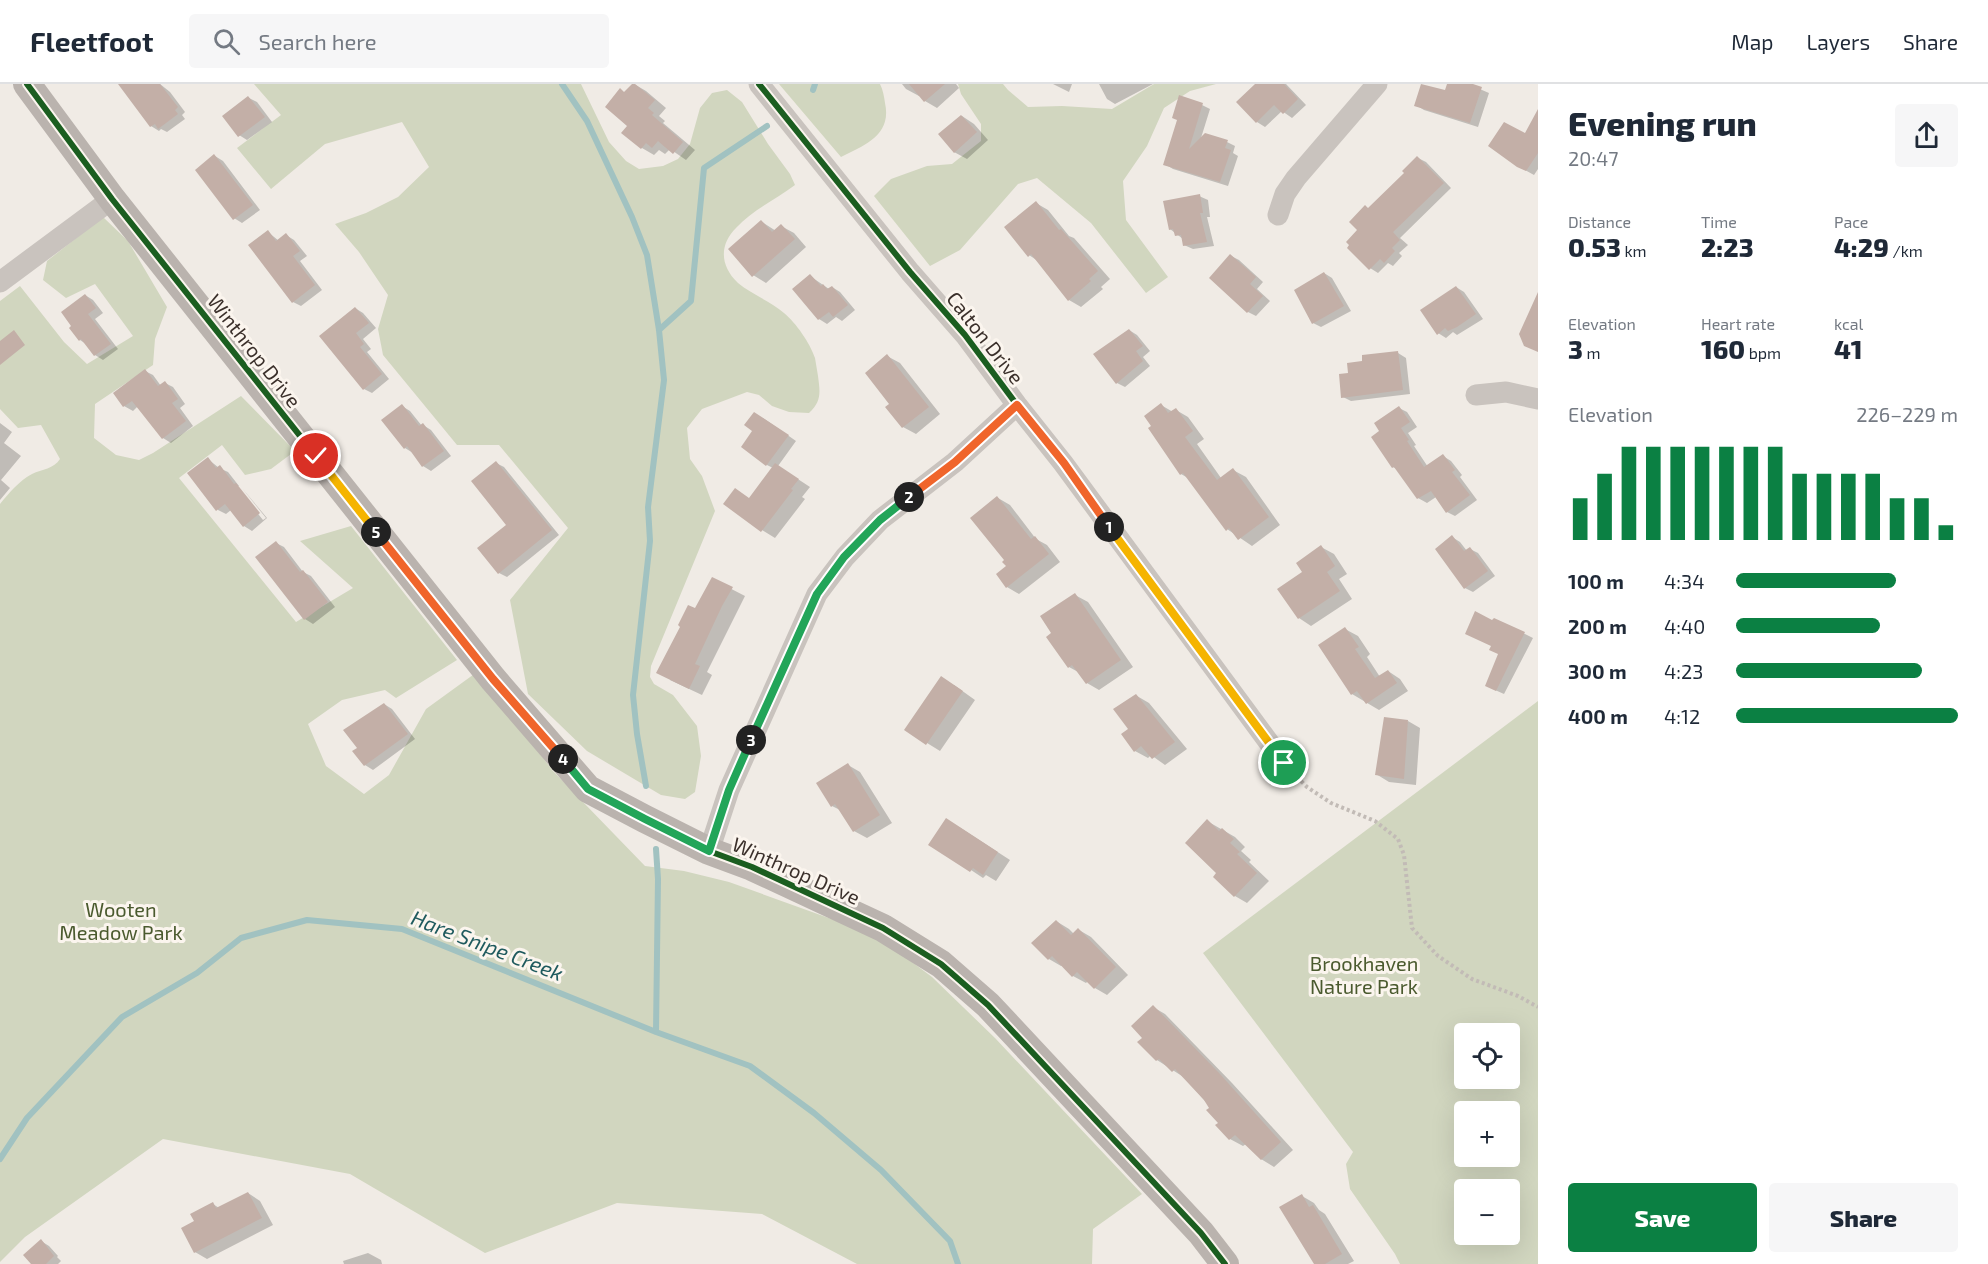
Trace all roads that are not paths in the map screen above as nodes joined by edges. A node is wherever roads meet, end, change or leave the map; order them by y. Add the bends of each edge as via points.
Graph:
1 (27, 84) edge
2 (759, 84) edge
3 (1377, 84) edge
4 (112, 199) junction
5 (1278, 214) dead end
6 (0, 282) edge
7 (1476, 394) dead end
8 (1538, 399) edge
9 (1017, 405) junction
10 (1284, 763) road end
11 (709, 851) junction
12 (1225, 1264) edge

1 - 4 street, Winthrop Drive
2 - 9 street, Calton Drive
3 - 5 street via 1296,178
4 - 6 street
4 - 11 street, Winthrop Drive via 488,672 588,789
7 - 8 street via 1506,392
9 - 10 street, Calton Drive via 1064,463
9 - 11 street via 955,462 880,520 844,557 817,594 729,790
11 - 12 street, Winthrop Drive via 883,928 941,964 988,1005 1201,1233

